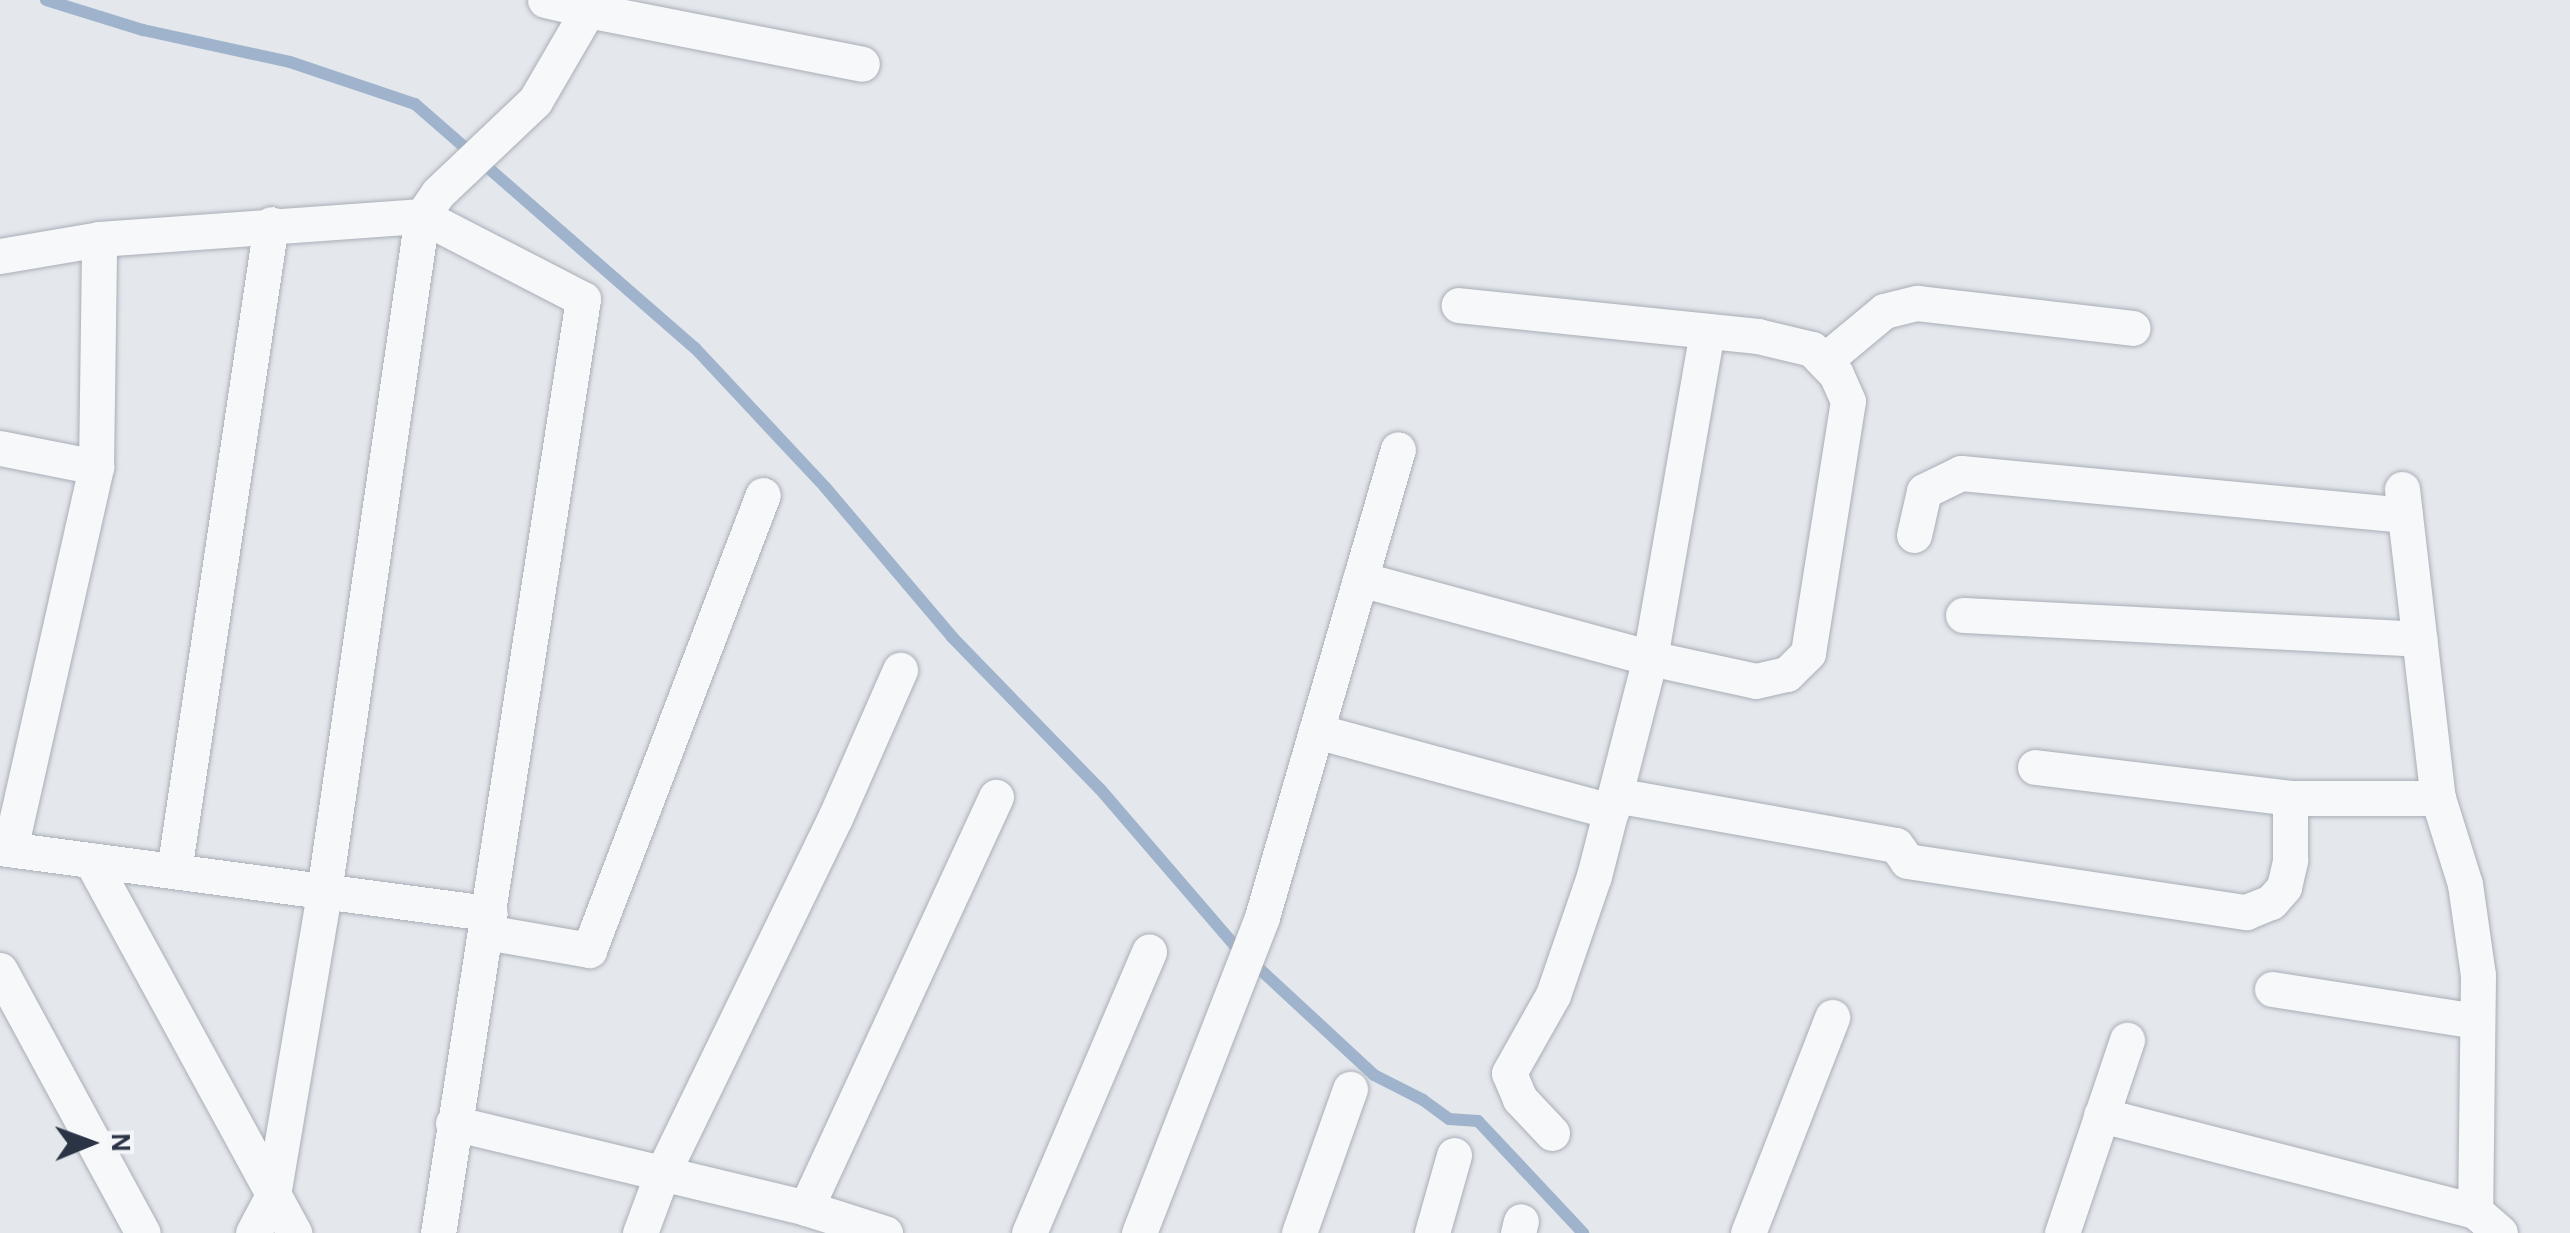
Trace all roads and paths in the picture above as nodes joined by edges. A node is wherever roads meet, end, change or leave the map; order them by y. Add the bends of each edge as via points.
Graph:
1 (545, 0) edge
2 (588, 10) junction
3 (862, 64) dead end
4 (422, 216) junction
5 (271, 224) junction
6 (99, 240) junction
7 (0, 256) edge
8 (1460, 306) dead end
9 (2133, 328) dead end
10 (1706, 331) junction
11 (1824, 361) junction
12 (0, 448) edge
13 (1398, 449) dead end
14 (96, 467) junction
15 (764, 495) dead end
16 (1914, 536) dead end
17 (1360, 579) junction
18 (1963, 615) dead end
19 (2420, 639) junction
20 (1650, 658) junction
21 (900, 670) dead end
22 (1316, 731) junction
23 (2034, 767) dead end
24 (996, 797) dead end
25 (2290, 798) junction
26 (2438, 798) junction
27 (1613, 803) junction
28 (5, 849) edge
29 (91, 860) junction
30 (174, 871) junction
31 (324, 892) junction
32 (488, 923) junction
33 (1149, 952) dead end
34 (0, 970) edge
35 (2272, 989) dead end
36 (1832, 1017) dead end
37 (2477, 1022) junction
38 (2127, 1040) dead end
39 (1350, 1090) dead end
40 (2101, 1115) junction
41 (454, 1123) junction
42 (1552, 1133) dead end
43 (1454, 1154) dead end
44 (662, 1174) junction
45 (273, 1195) junction
46 (795, 1215) edge
47 (2487, 1222) edge
48 (1754, 1231) edge
49 (143, 1233) edge
50 (254, 1233) edge
51 (294, 1233) edge
52 (438, 1233) edge
53 (640, 1233) edge
54 (885, 1233) edge
55 (1029, 1233) edge
56 (1139, 1233) edge
57 (1299, 1233) edge
58 (1432, 1233) edge
59 (2062, 1233) edge

1 - 2 street
2 - 3 street
2 - 4 street via 535,100
4 - 5 street
4 - 31 street
4 - 32 street via 583,299
5 - 6 street
5 - 30 street
6 - 7 street
6 - 14 street
8 - 10 street
9 - 11 street via 1917,303 1884,311
10 - 11 street via 1812,349
10 - 20 street
11 - 20 street via 1848,401 1808,653 1787,674 1756,681
12 - 14 street
13 - 17 street
14 - 28 street
15 - 32 street via 589,950
16 - 19 street via 1924,491 1961,473 2403,502
17 - 20 street
17 - 22 street
18 - 19 street
19 - 26 street
20 - 27 street
21 - 44 street
22 - 27 street
22 - 56 street via 1262,917
23 - 25 street
24 - 46 street
25 - 26 street
25 - 27 street via 2284,888 2246,912 1908,861 1896,845
26 - 37 street via 2465,884 2478,974
27 - 42 street via 1553,996 1509,1072 1520,1099
28 - 29 street
29 - 30 street
29 - 45 street
30 - 31 street
31 - 32 street
31 - 45 street
32 - 41 street
33 - 55 street
34 - 49 street
35 - 37 street
36 - 48 street
37 - 47 street
38 - 40 street
39 - 57 street
40 - 47 street
40 - 59 street
41 - 44 street
41 - 52 street
43 - 58 street
44 - 46 street
44 - 53 street
45 - 50 street
45 - 51 street
46 - 54 street

